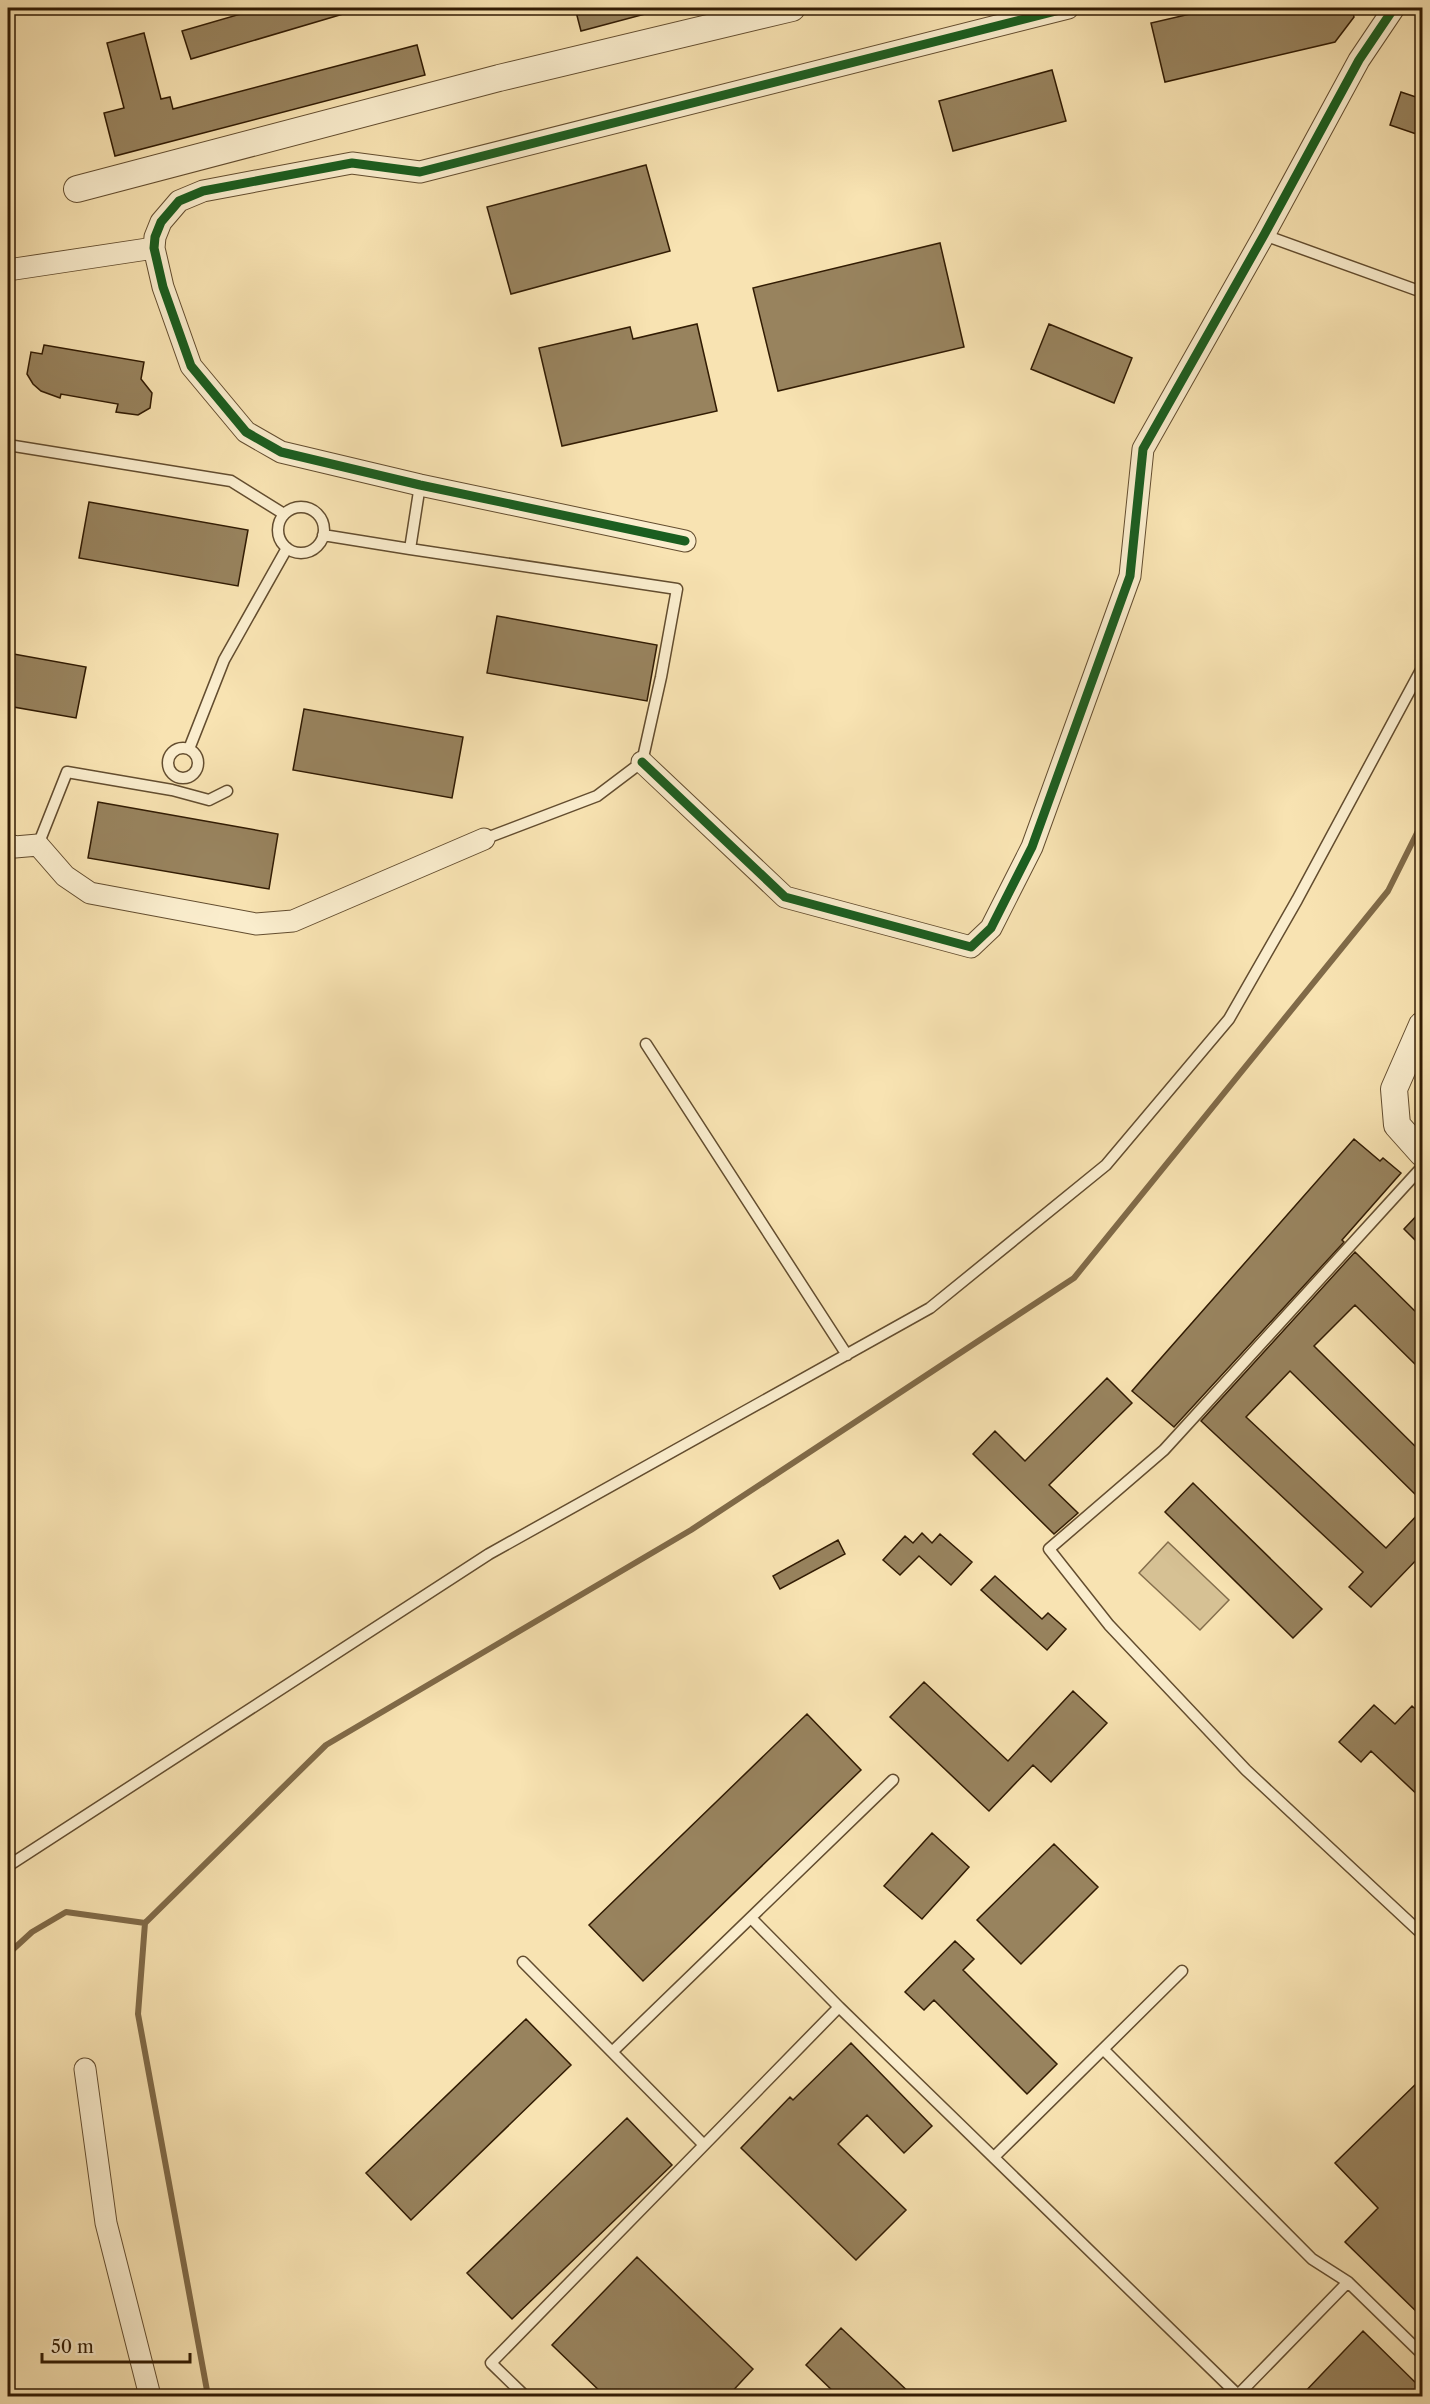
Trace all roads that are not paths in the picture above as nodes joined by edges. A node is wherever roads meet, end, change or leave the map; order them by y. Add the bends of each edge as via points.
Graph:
1 (792, 8) edge
2 (1068, 8) edge
3 (1394, 8) edge
4 (77, 189) dead end
5 (1264, 235) junction
6 (154, 248) junction
7 (8, 270) edge
8 (1422, 292) edge
9 (8, 445) edge
10 (420, 485) junction
11 (284, 514) junction
12 (323, 535) junction
13 (685, 541) dead end
14 (287, 548) junction
15 (410, 549) junction
16 (1422, 668) edge
17 (189, 750) junction
18 (642, 762) junction
19 (178, 776) junction
20 (172, 790) junction
21 (227, 791) dead end
22 (484, 839) joint
23 (8, 844) edge
24 (38, 845) junction
25 (1422, 1025) edge
26 (646, 1044) dead end
27 (1422, 1153) edge
28 (1422, 1167) edge
29 (847, 1355) junction
30 (893, 1780) dead end
31 (8, 1866) edge
32 (751, 1918) junction
33 (1422, 1934) edge
34 (523, 1962) dead end
35 (1182, 1971) dead end
36 (838, 2007) junction
37 (1103, 2049) junction
38 (612, 2052) junction
39 (85, 2069) dead end
40 (704, 2145) junction
41 (994, 2157) junction
42 (1348, 2282) junction
43 (1422, 2354) edge
44 (1238, 2396) edge
45 (150, 2397) edge
46 (525, 2397) edge

1 - 4 street via 499,78
2 - 6 street via 420,172 351,163 203,191 179,201 169,212 155,237
3 - 5 street via 1359,60
5 - 8 lane
5 - 18 street via 1143,449 1130,576 1032,847 991,928 971,947 785,897
6 - 7 street
6 - 10 street via 163,287 191,366 246,432 280,453
9 - 11 lane via 231,481
10 - 13 street
10 - 15 lane
11 - 12 lane via 298,507 312,509 322,520
11 - 14 lane via 278,527
12 - 14 lane via 309,551
12 - 15 lane
14 - 17 lane via 224,660
15 - 18 lane via 677,589
16 - 29 lane via 1229,1019 1106,1165 930,1308
17 - 19 lane via 196,756 197,766 188,777
17 - 19 lane via 180,748 169,757 171,771
18 - 22 lane via 597,796
19 - 20 lane
20 - 21 lane via 209,800
20 - 24 lane via 67,772
22 - 24 street via 293,921 256,924 90,893 65,876
23 - 24 street
25 - 27 street via 1394,1089 1397,1125
26 - 29 lane
28 - 33 lane via 1164,1450 1049,1549 1108,1625 1246,1770
29 - 31 lane via 489,1554
30 - 32 lane
32 - 36 lane
32 - 38 lane
34 - 38 lane
35 - 37 lane
36 - 40 lane
36 - 41 lane
37 - 41 lane
37 - 42 lane via 1312,2259
38 - 40 lane
39 - 45 street via 106,2223
40 - 46 lane via 491,2363
41 - 44 lane
42 - 43 lane
42 - 44 lane

